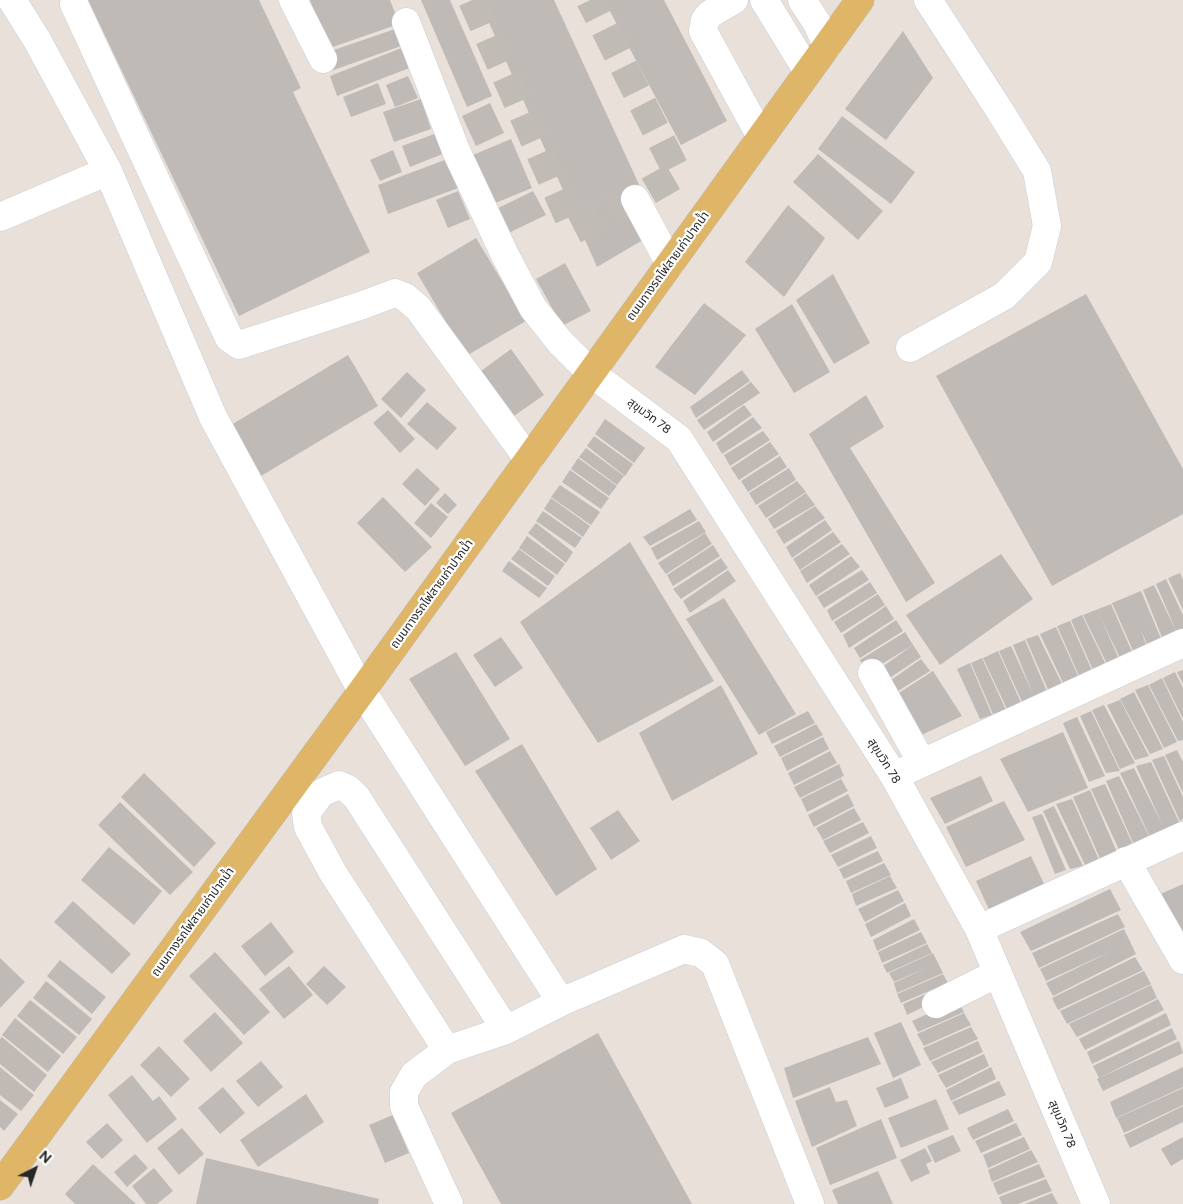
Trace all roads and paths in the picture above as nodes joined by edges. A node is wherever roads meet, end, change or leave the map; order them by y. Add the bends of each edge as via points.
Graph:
1 (12, 0) edge
2 (293, 0) edge
3 (734, 0) edge
4 (764, 0) edge
5 (802, 0) edge
6 (860, 0) edge
7 (928, 0) edge
8 (74, 4) dead end
9 (406, 22) dead end
10 (827, 46) junction
11 (323, 59) dead end
12 (808, 72) junction
13 (761, 137) junction
14 (108, 171) junction
15 (635, 199) dead end
16 (0, 217) edge
17 (670, 264) junction
18 (910, 348) dead end
19 (591, 373) junction
20 (528, 460) junction
21 (1183, 643) edge
22 (872, 673) dead end
23 (362, 691) junction
24 (922, 763) junction
25 (894, 776) junction
26 (1183, 836) edge
27 (1126, 862) junction
28 (979, 929) junction
29 (1183, 960) edge
30 (998, 973) junction
31 (561, 1002) junction
32 (936, 1004) dead end
33 (506, 1030) junction
34 (447, 1050) junction
35 (0, 1186) edge
36 (449, 1204) edge
37 (810, 1204) edge
38 (1096, 1204) edge

1 - 14 street
2 - 11 street
3 - 13 street via 704,20 703,31
4 - 12 street
5 - 10 street
6 - 10 main road, ถนนทางรถไฟสายเก่าปากน้ำ
7 - 18 street via 1037,171 1047,226 1038,262 1004,296
8 - 20 street via 229,338 240,345 395,293 405,297 418,308
9 - 19 street, สุขุมวิท 78 via 457,153 509,263 533,308
10 - 12 main road, ถนนทางรถไฟสายเก่าปากน้ำ
12 - 13 main road, ถนนทางรถไฟสายเก่าปากน้ำ
13 - 17 main road, ถนนทางรถไฟสายเก่าปากน้ำ
14 - 16 street
14 - 23 street via 213,417
15 - 17 street
17 - 19 main road, ถนนทางรถไฟสายเก่าปากน้ำ
19 - 20 main road, ถนนทางรถไฟสายเก่าปากน้ำ
19 - 25 street, สุขุมวิท 78 via 679,439
20 - 23 main road, ถนนทางรถไฟสายเก่าปากน้ำ
21 - 24 street
22 - 24 street
23 - 31 street
23 - 35 main road, ถนนทางรถไฟสายเก่าปากน้ำ
24 - 25 street
25 - 28 street, สุขุมวิท 78
26 - 27 street
27 - 28 street
27 - 29 street
28 - 30 street, สุขุมวิท 78
30 - 32 street
30 - 38 street, สุขุมวิท 78
31 - 33 street
31 - 37 street via 684,949 700,953 715,964
33 - 34 street
33 - 34 street via 357,798 339,785 321,794 306,813 308,826 333,873
34 - 36 street via 414,1075 404,1092 404,1106

